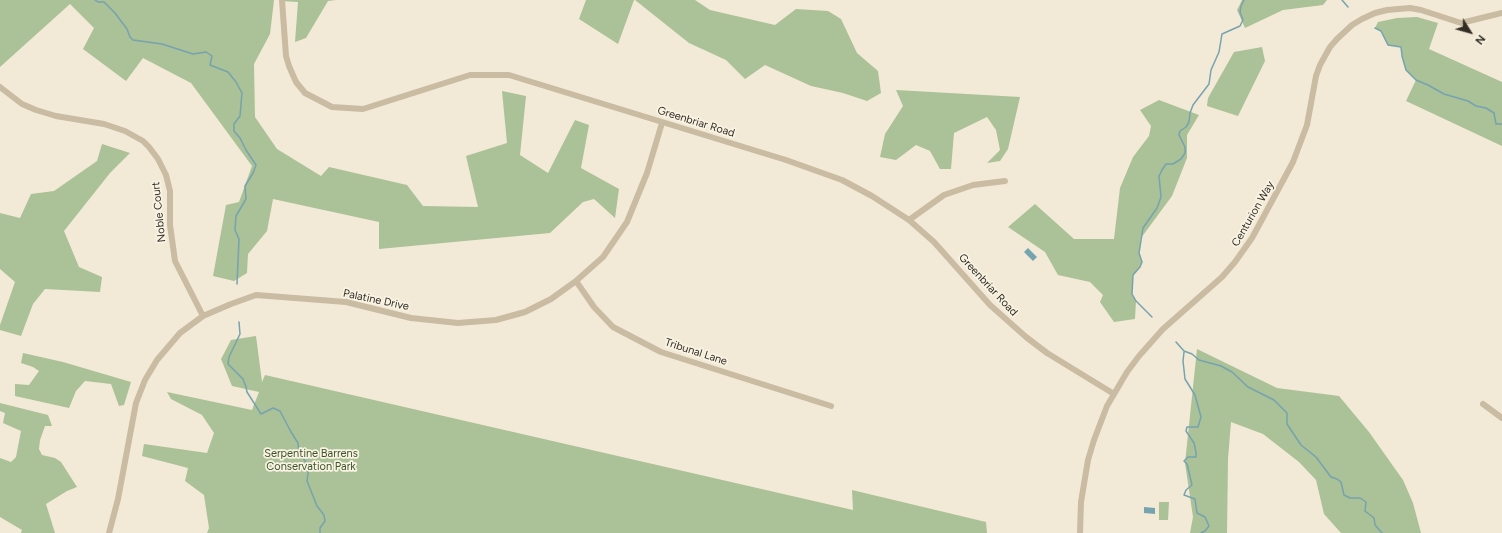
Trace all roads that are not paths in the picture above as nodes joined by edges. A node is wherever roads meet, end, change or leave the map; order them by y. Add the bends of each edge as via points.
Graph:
1 (282, 0) edge
2 (1502, 13) edge
3 (0, 87) edge
4 (662, 123) junction
5 (1005, 181) dead end
6 (909, 220) junction
7 (576, 281) junction
8 (203, 316) junction
9 (1114, 394) junction
10 (1483, 404) dead end
11 (831, 406) dead end
12 (1502, 418) edge
13 (109, 533) edge
14 (1080, 533) edge

1 - 4 street, Greenbriar Road via 286,56 296,82 305,94 332,108 363,109 470,76 509,75
2 - 9 street, Centurion Way via 1460,23 1421,10 1400,8 1375,13 1344,31 1330,47 1320,65 1301,144 1252,238 1222,277 1151,341
3 - 8 street, Noble Court via 22,104 36,110 104,124 122,130 149,147 166,175 170,191 170,225 175,261
4 - 6 street, Greenbriar Road via 786,160 842,180
4 - 7 street, Palatine Drive via 647,172 627,222 598,263
5 - 6 street via 973,185 944,195
6 - 9 street, Greenbriar Road via 934,242 990,305 1026,337 1047,353
7 - 8 street, Palatine Drive via 551,299 525,312 496,320 458,323 411,318 346,302 256,295
7 - 11 street, Tribunal Lane via 594,307 613,327 661,352
8 - 13 street, Palatine Drive via 180,333 157,360 145,380 136,403
9 - 14 street, Centurion Way via 1100,423 1088,460 1081,502
10 - 12 street

